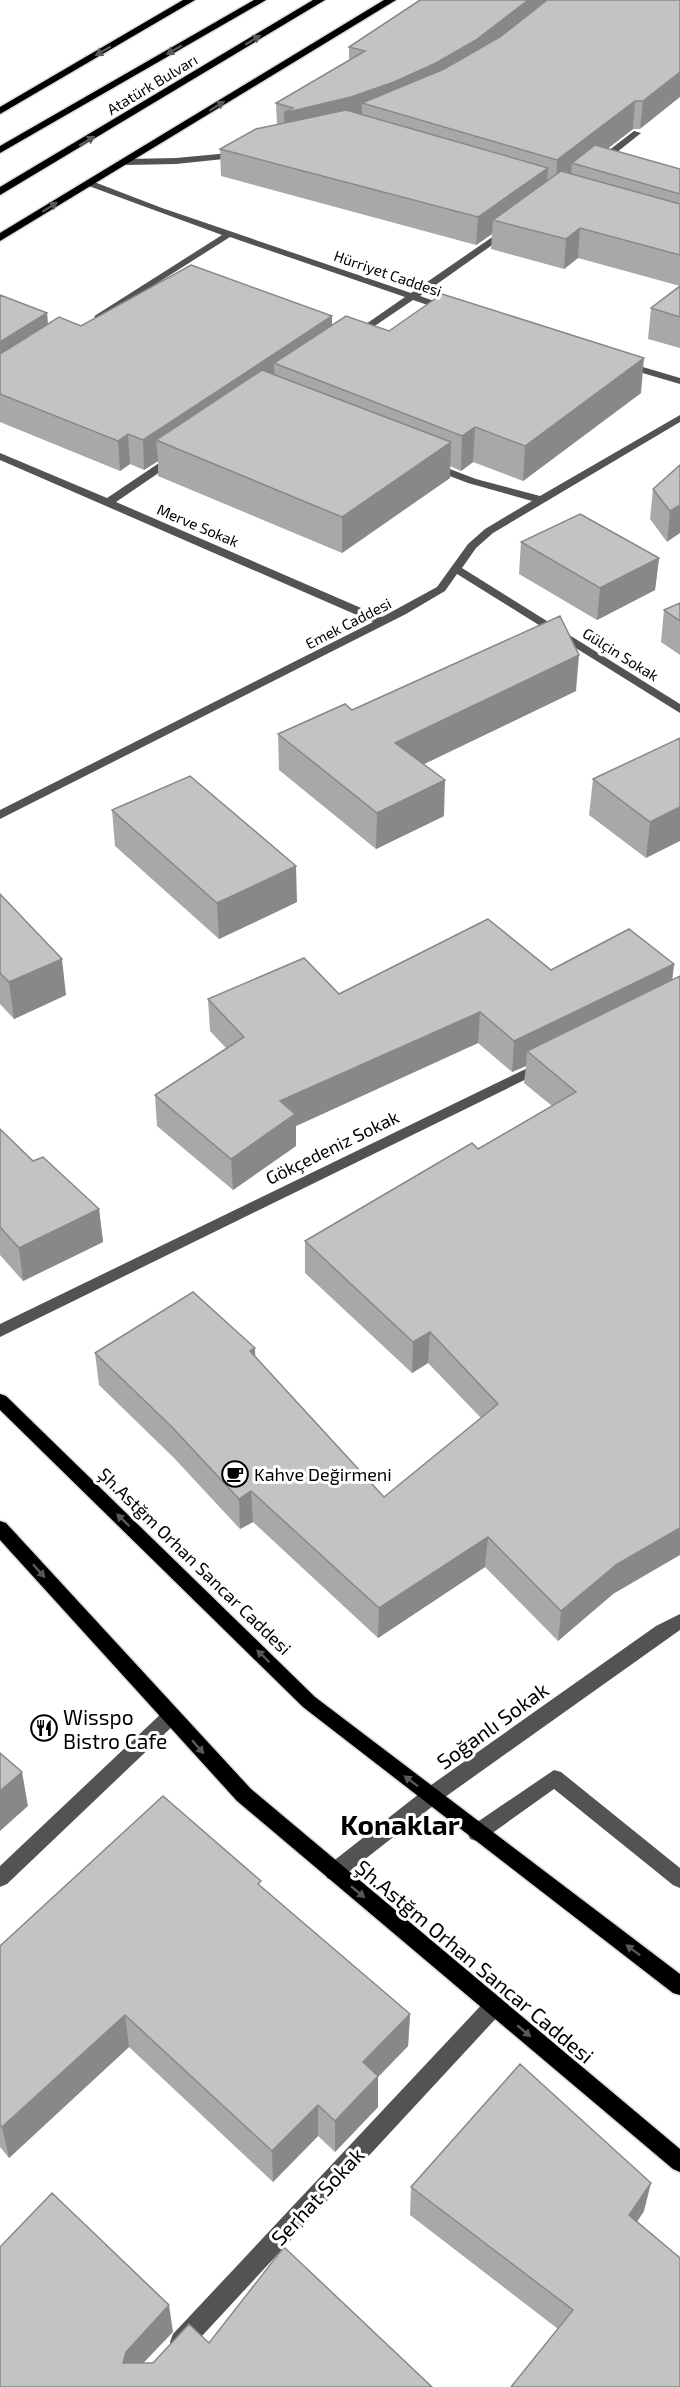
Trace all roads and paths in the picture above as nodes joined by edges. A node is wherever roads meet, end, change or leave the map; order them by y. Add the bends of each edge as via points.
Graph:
1 (190, 0) edge
2 (261, 0) edge
3 (320, 0) edge
4 (392, 0) edge
5 (0, 111) edge
6 (637, 133) edge
7 (0, 150) edge
8 (249, 154) edge
9 (127, 162) junction
10 (589, 171) edge
11 (89, 183) junction
12 (0, 192) edge
13 (516, 225) edge
14 (229, 234) junction
15 (0, 238) edge
16 (412, 298) junction
17 (457, 312) edge
18 (90, 323) edge
19 (346, 342) edge
20 (614, 361) edge
21 (680, 381) edge
22 (680, 418) edge
23 (185, 451) edge
24 (0, 456) edge
25 (417, 459) edge
26 (542, 500) junction
27 (107, 502) junction
28 (455, 568) junction
29 (383, 622) junction
30 (680, 709) edge
31 (0, 815) edge
32 (556, 1059) edge
33 (0, 1331) edge
34 (0, 1400) edge
35 (0, 1528) edge
36 (680, 1621) edge
37 (171, 1716) junction
38 (431, 1796) junction
39 (477, 1833) junction
40 (333, 1872) junction
41 (0, 1878) edge
42 (680, 1879) edge
43 (680, 1986) edge
44 (494, 2006) junction
45 (680, 2162) edge
46 (164, 2361) edge

1 -> 5 highway
2 -> 7 highway, Atatürk Bulvarı
12 -> 3 highway, Atatürk Bulvarı
9 -> 4 highway
6 - 10 street
8 - 9 street
9 - 11 highway
11 - 14 street, Hürriyet Caddesi
15 -> 11 highway
13 - 16 street
14 - 16 street, Hürriyet Caddesi
14 - 18 street
16 - 17 street, Hürriyet Caddesi
16 - 19 street
20 - 21 street
22 - 26 street, Emek Caddesi
23 - 27 street
24 - 27 street, Merve Sokak
25 - 26 street via 472,481
26 - 28 street, Emek Caddesi via 489,531
27 - 29 street, Merve Sokak
28 - 29 street, Emek Caddesi via 441,589
28 - 30 street, Gülçin Sokak
29 - 31 street, Emek Caddesi
32 - 33 street, Gökçedeniz Sokak
38 -> 34 main road, Şh.Astğm Orhan Sancar Caddesi via 309,1702
35 -> 37 main road, Şh.Astğm Orhan Sancar Caddesi
36 - 38 street, Soğanlı Sokak
37 -> 40 main road, Şh.Astğm Orhan Sancar Caddesi via 244,1795
37 - 41 street
38 - 39 main road, Şh.Astğm Orhan Sancar Caddesi
38 - 40 street, Soğanlı Sokak
39 - 42 street via 554,1778
43 -> 39 main road, Şh.Astğm Orhan Sancar Caddesi
40 -> 44 main road, Şh.Astğm Orhan Sancar Caddesi
44 -> 45 main road, Şh.Astğm Orhan Sancar Caddesi
44 - 46 street, Serhat Sokak

